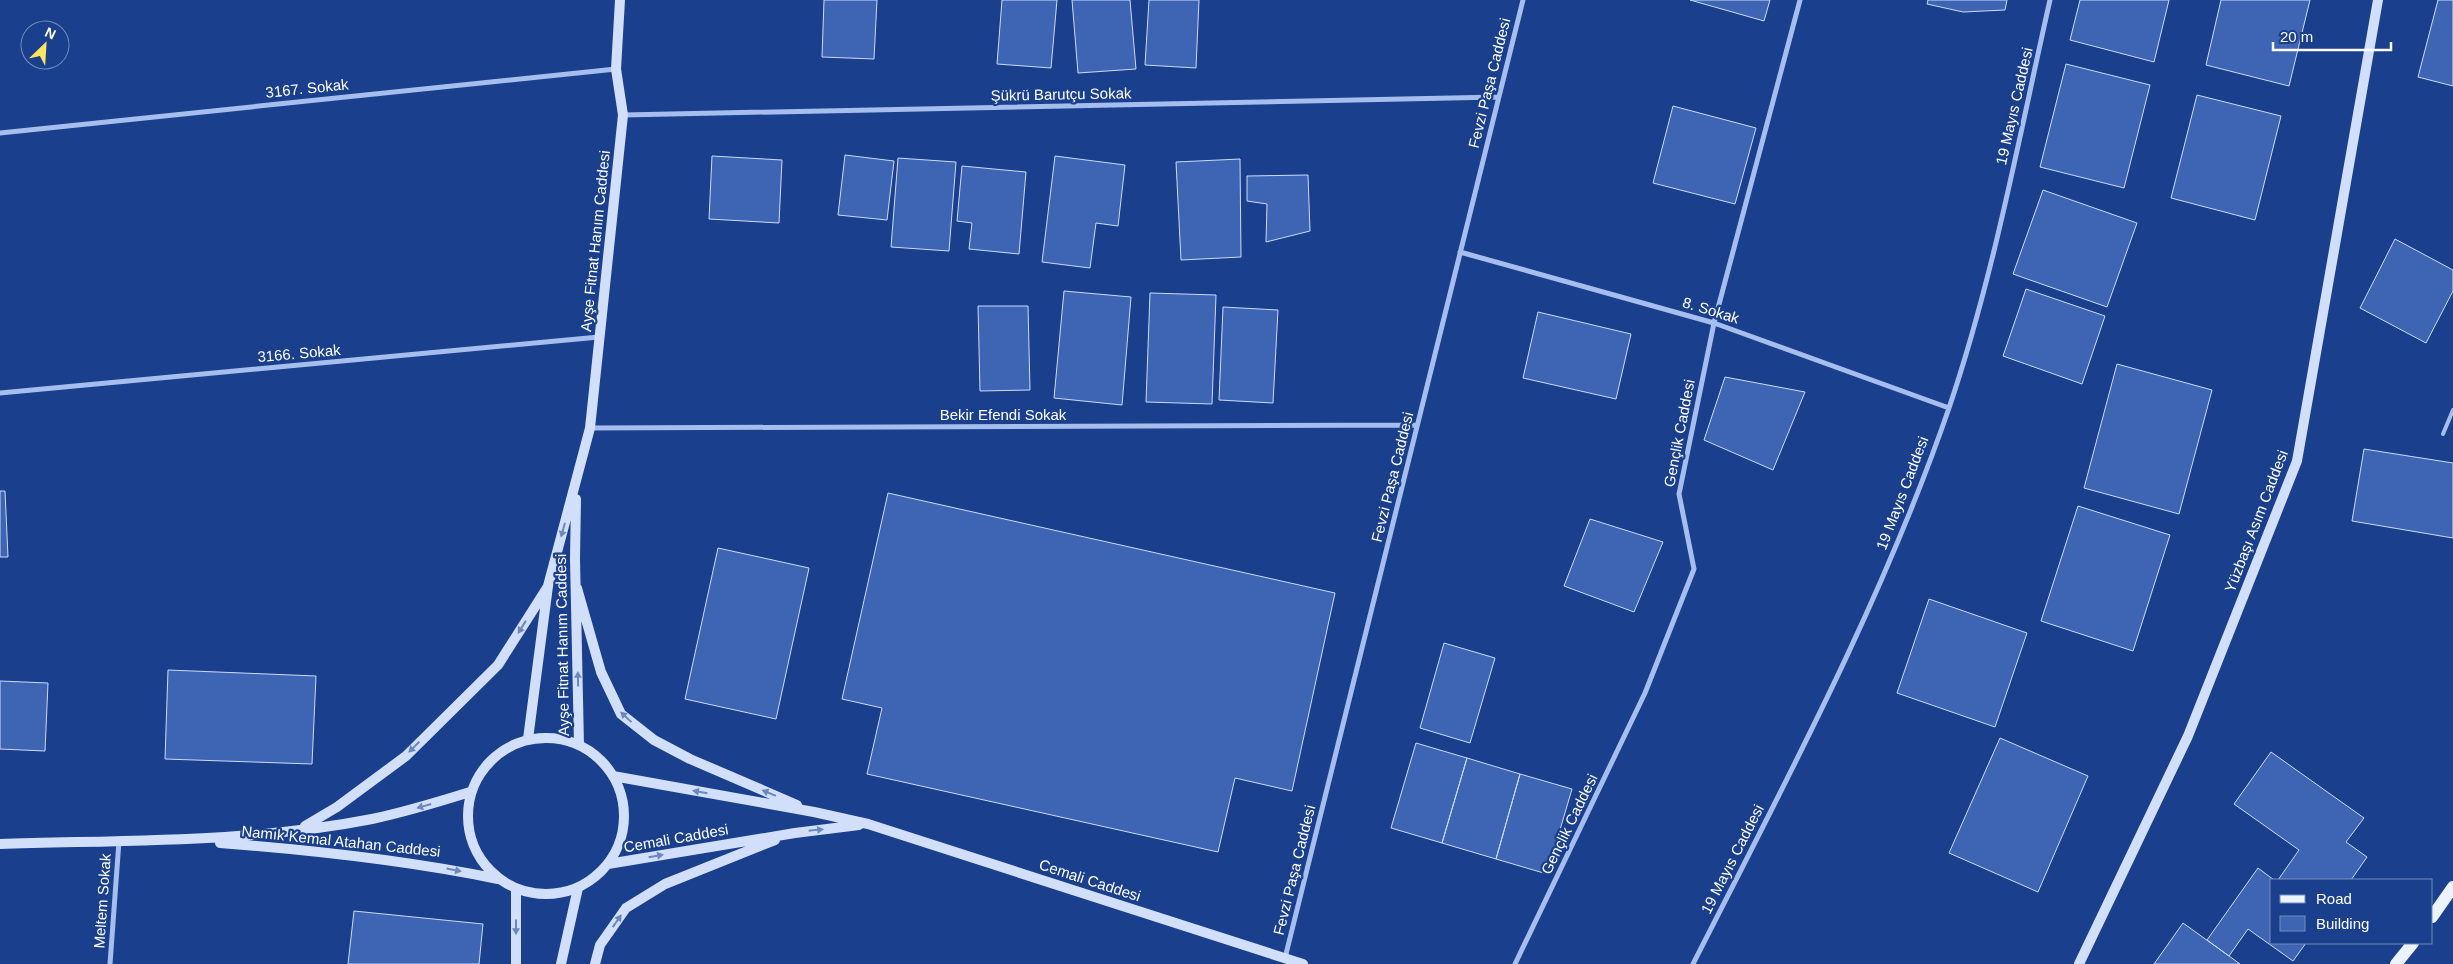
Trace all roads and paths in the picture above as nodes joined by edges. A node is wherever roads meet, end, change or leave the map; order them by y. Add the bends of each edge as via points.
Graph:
1 (620, 0) edge
2 (1522, 0) edge
3 (1800, 0) edge
4 (2050, 0) edge
5 (2378, 0) edge
6 (616, 69) junction
7 (1499, 97) junction
8 (623, 115) junction
9 (0, 133) edge
10 (1460, 252) junction
11 (1714, 323) junction
12 (600, 337) junction
13 (0, 393) edge
14 (1949, 408) junction
15 (2453, 410) edge
16 (1417, 425) junction
17 (590, 428) junction
18 (2443, 434) dead end
19 (576, 483) junction
20 (548, 586) junction
21 (577, 588) junction
22 (528, 739) junction
23 (580, 745) junction
24 (613, 776) junction
25 (470, 792) junction
26 (814, 812) junction
27 (868, 824) junction
28 (300, 829) junction
29 (795, 833) junction
30 (179, 840) junction
31 (119, 841) junction
32 (0, 844) edge
33 (608, 864) junction
34 (498, 879) junction
35 (2453, 887) edge
36 (578, 888) junction
37 (516, 889) junction
38 (2433, 916) edge
39 (2412, 944) edge
40 (1285, 959) junction
41 (110, 964) edge
42 (516, 964) edge
43 (561, 964) edge
44 (595, 964) edge
45 (1303, 964) edge
46 (1515, 964) edge
47 (1693, 964) edge
48 (2079, 964) edge
49 (2396, 964) edge

1 - 6 street, Ayşe Fitnat Hanım Caddesi
2 - 7 street, Fevzi Paşa Caddesi
3 - 11 street, Gençlik Caddesi
4 - 14 street, 19 Mayıs Caddesi via 1991,271
5 - 48 street, Yüzbaşı Asım Caddesi via 2297,461 2188,736
6 - 8 street, Ayşe Fitnat Hanım Caddesi
6 - 9 street, 3167. Sokak
7 - 8 street, Şükrü Barutçu Sokak
7 - 10 street, Fevzi Paşa Caddesi
8 - 12 street, Ayşe Fitnat Hanım Caddesi
10 - 11 street, 8. Sokak
10 - 16 street, Fevzi Paşa Caddesi
11 - 14 street, 8. Sokak
11 - 46 street, Gençlik Caddesi via 1679,494 1694,568 1645,693
12 - 13 street, 3166. Sokak
12 - 17 street, Ayşe Fitnat Hanım Caddesi
14 - 47 street, 19 Mayıs Caddesi via 1878,591
15 - 18 lane
16 - 17 street, Bekir Efendi Sokak
16 - 40 street, Fevzi Paşa Caddesi
17 - 19 street, Ayşe Fitnat Hanım Caddesi
19 -> 20 street, Ayşe Fitnat Hanım Caddesi
19 - 21 street, Ayşe Fitnat Hanım Caddesi
20 - 22 street, Ayşe Fitnat Hanım Caddesi
20 -> 28 street via 498,665 406,756 337,807
23 -> 21 street, Ayşe Fitnat Hanım Caddesi
26 -> 21 street via 690,759 654,740 621,714 601,672
22 - 23 street, Ayşe Fitnat Hanım Caddesi via 545,737
22 - 25 street, Ayşe Fitnat Hanım Caddesi via 503,750 483,768
23 - 24 street, Ayşe Fitnat Hanım Caddesi via 598,758
26 -> 24 street, Cemali Caddesi
24 - 33 street, Ayşe Fitnat Hanım Caddesi via 622,798 624,821 619,844
25 -> 28 street, Namık Kemal Atahan Caddesi via 371,819
25 - 34 street, Ayşe Fitnat Hanım Caddesi via 467,815 470,840 481,861
26 - 27 street, Cemali Caddesi
29 -> 27 street, Cemali Caddesi
27 - 40 street, Cemali Caddesi
28 - 30 street, Namık Kemal Atahan Caddesi
33 -> 29 street, Cemali Caddesi
44 -> 29 street via 600,946 626,908 664,884
30 - 31 street, Namık Kemal Atahan Caddesi
30 -> 34 street, Namık Kemal Atahan Caddesi via 291,848 408,862
31 - 32 street, Namık Kemal Atahan Caddesi
31 - 41 street, Meltem Sokak
33 - 36 street, Ayşe Fitnat Hanım Caddesi via 595,878
34 - 37 street, Ayşe Fitnat Hanım Caddesi
35 - 38 main road
36 - 37 street, Ayşe Fitnat Hanım Caddesi via 558,894
36 - 43 street
37 -> 42 street
39 - 49 main road
40 - 45 street, Cemali Caddesi

